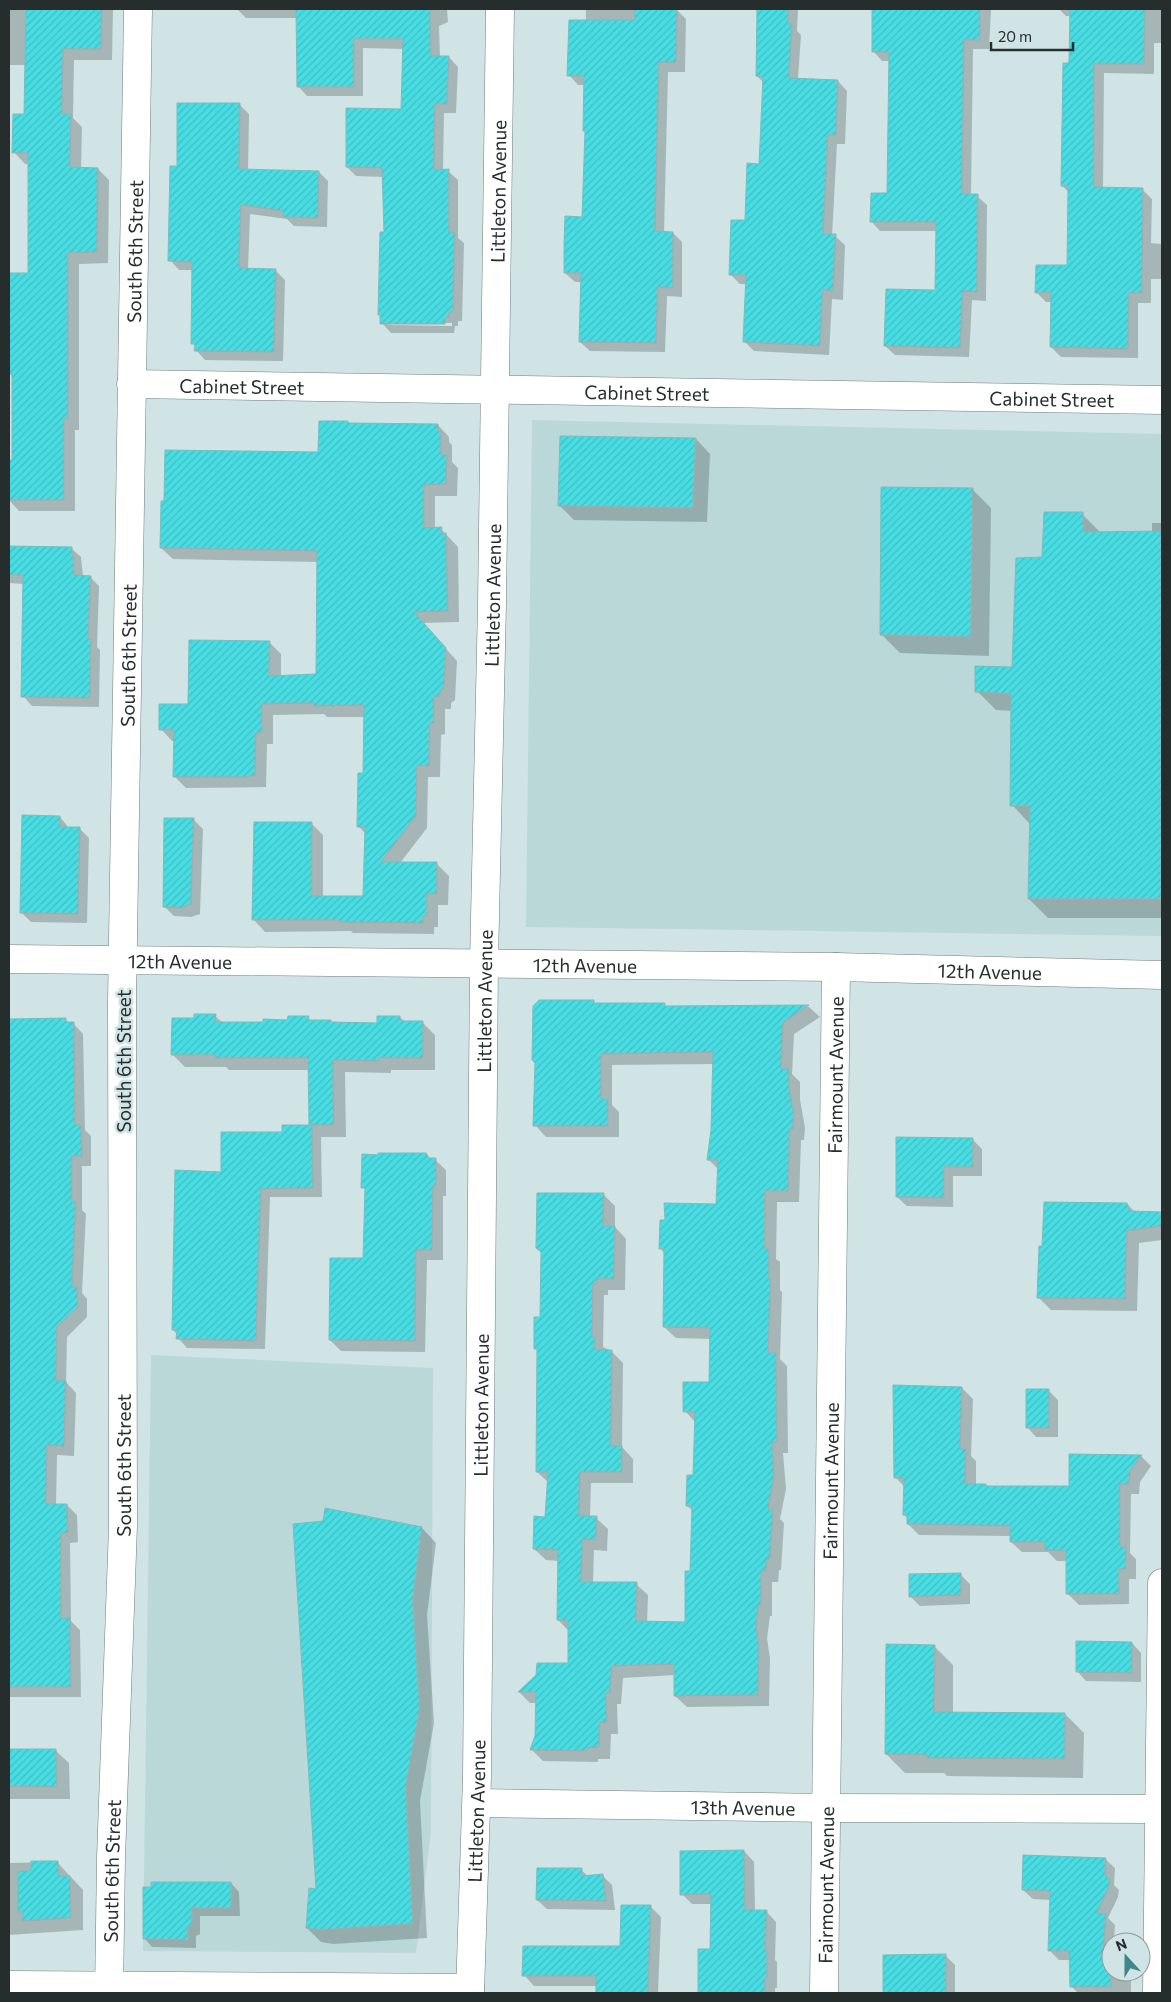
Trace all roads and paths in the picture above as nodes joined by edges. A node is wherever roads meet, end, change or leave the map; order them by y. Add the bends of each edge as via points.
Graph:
1 (138, 9) edge
2 (500, 9) edge
3 (131, 384) junction
4 (494, 390) junction
5 (1162, 400) edge
6 (9, 959) edge
7 (123, 960) junction
8 (484, 963) junction
9 (836, 967) junction
10 (1162, 975) edge
11 (1162, 1583) edge
12 (476, 1803) junction
13 (826, 1808) junction
14 (1159, 1809) junction
15 (9, 1985) edge
16 (109, 1989) edge
17 (470, 1990) edge
18 (824, 1993) edge
19 (1157, 1993) edge

1 - 3 street, South 6th Street
2 - 4 street, Littleton Avenue
3 - 4 street, Cabinet Street
3 - 7 street, South 6th Street
4 - 5 street, Cabinet Street
4 - 8 street, Littleton Avenue
6 - 7 street, 12th Avenue
7 - 8 street, 12th Avenue
7 - 16 street, South 6th Street via 124,1526
8 - 9 street, 12th Avenue
8 - 12 street, Littleton Avenue
9 - 10 street, 12th Avenue
9 - 13 street, Fairmount Avenue
11 - 14 street
12 - 13 street, 13th Avenue
12 - 17 street, Littleton Avenue
13 - 14 street, 13th Avenue
13 - 18 street, Fairmount Avenue
14 - 19 street
15 - 16 street
16 - 17 street

